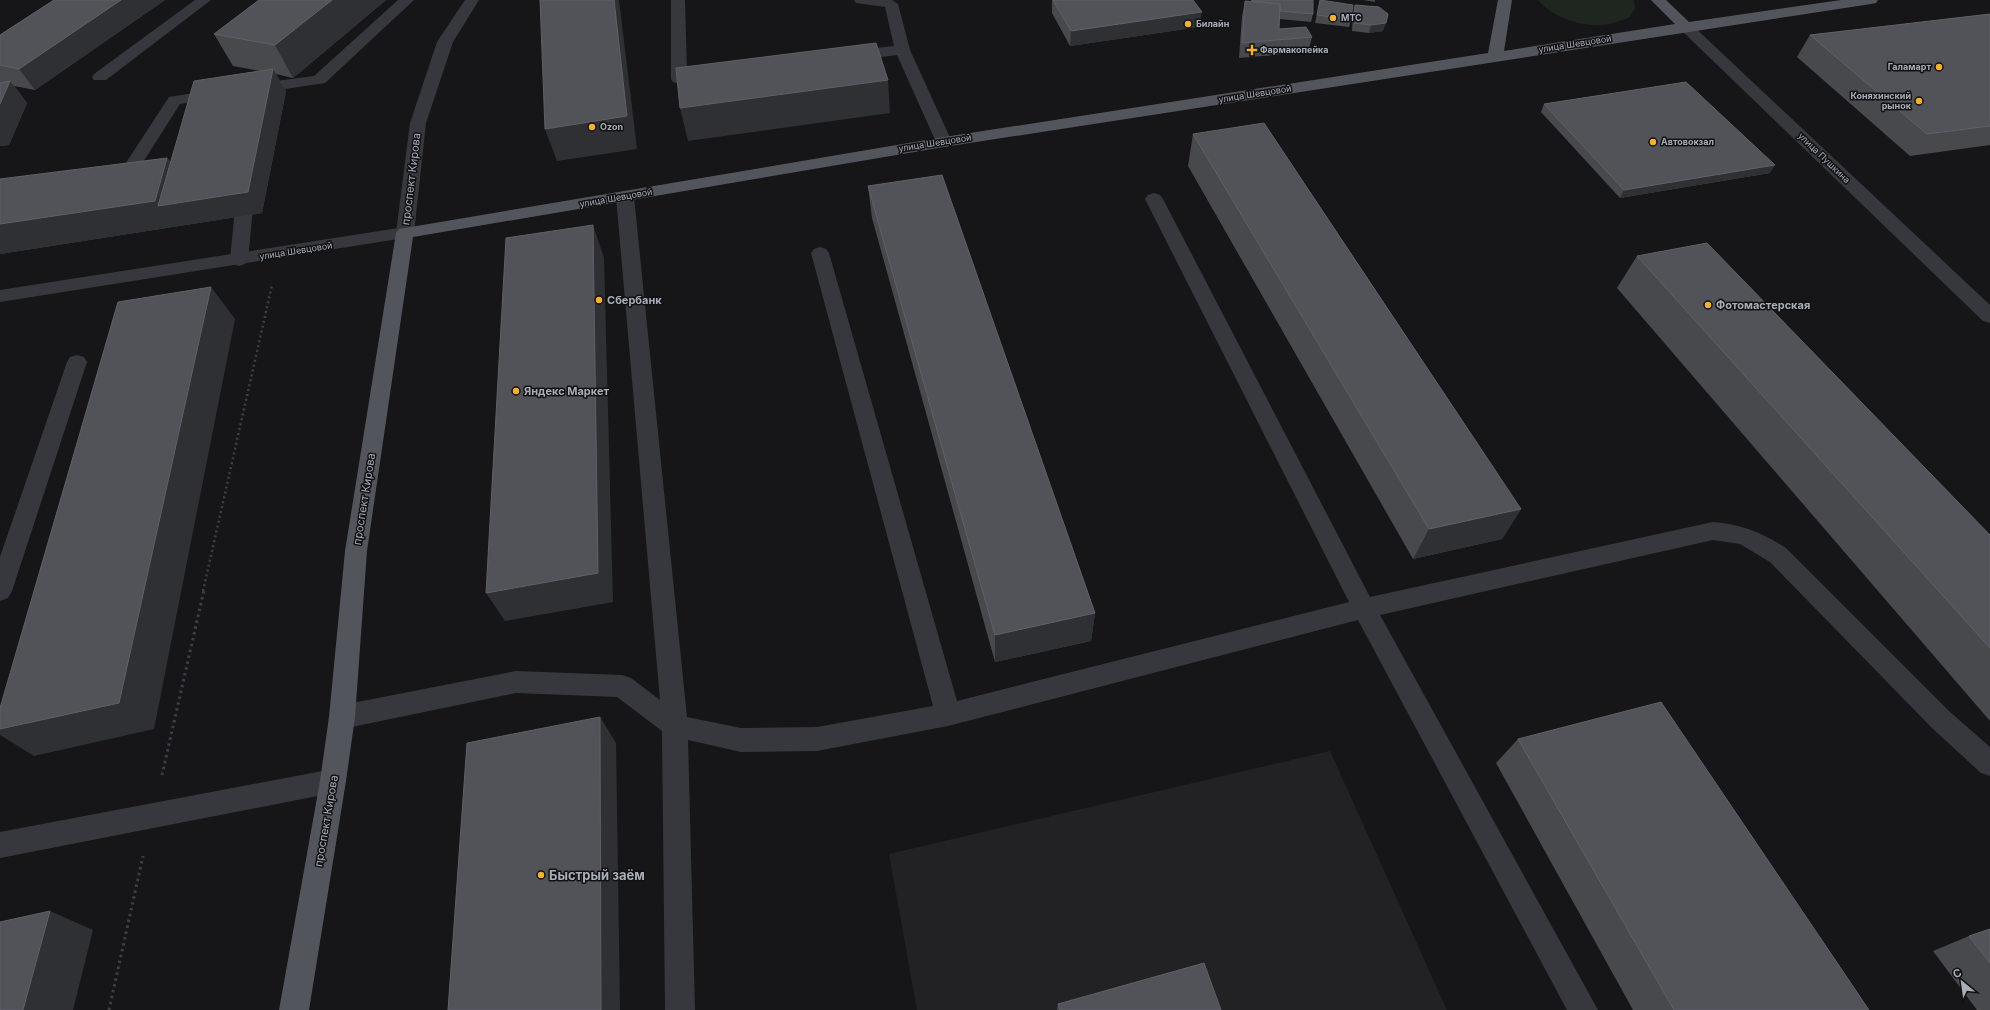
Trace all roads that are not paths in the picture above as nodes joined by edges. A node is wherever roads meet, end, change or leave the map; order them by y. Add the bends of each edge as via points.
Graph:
1 (204, 0) edge
2 (406, 0) edge
3 (472, 0) edge
4 (678, 0) edge
5 (861, 0) edge
6 (1505, 0) edge
7 (1658, 0) edge
8 (1872, 0) edge
9 (1686, 27) junction
10 (902, 50) junction
11 (1495, 57) junction
12 (833, 59) edge
13 (710, 75) edge
14 (100, 77) dead end
15 (944, 142) junction
16 (248, 176) edge
17 (94, 180) edge
18 (626, 197) junction
19 (1154, 199) dead end
20 (405, 233) junction
21 (820, 253) dead end
22 (239, 260) junction
23 (0, 296) edge
24 (1990, 316) edge
25 (77, 362) dead end
26 (0, 591) edge
27 (1364, 608) junction
28 (948, 715) junction
29 (342, 717) junction
30 (676, 726) junction
31 (1990, 764) edge
32 (333, 781) junction
33 (0, 845) edge
34 (294, 1010) edge
35 (680, 1010) edge
36 (1583, 1010) edge

1 - 14 street
2 - 17 street via 319,80 175,100 125,176
3 - 20 street, проспект Кирова via 445,42 418,123
4 - 13 street via 679,79
5 - 10 street via 891,4
6 - 11 main road
7 - 9 main road, улица Пушкина
8 - 9 main road, улица Шевцовой
9 - 11 main road, улица Шевцовой
9 - 24 street, улица Пушкина
10 - 12 street
10 - 15 street
11 - 15 main road, улица Шевцовой
15 - 18 main road, улица Шевцовой
16 - 22 street
18 - 20 main road, улица Шевцовой
18 - 30 street
19 - 27 street
20 - 22 street, улица Шевцовой
20 - 29 main road, проспект Кирова via 356,551
21 - 28 street
22 - 23 street, улица Шевцовой
25 - 26 street
27 - 28 street
27 - 31 street via 1713,531 1736,532 1753,539 1778,555 1941,720
27 - 36 street
28 - 30 street via 817,739 741,740
29 - 30 street via 516,682 622,686
29 - 32 main road, проспект Кирова
30 - 35 street
32 - 33 street
32 - 34 main road, проспект Кирова

